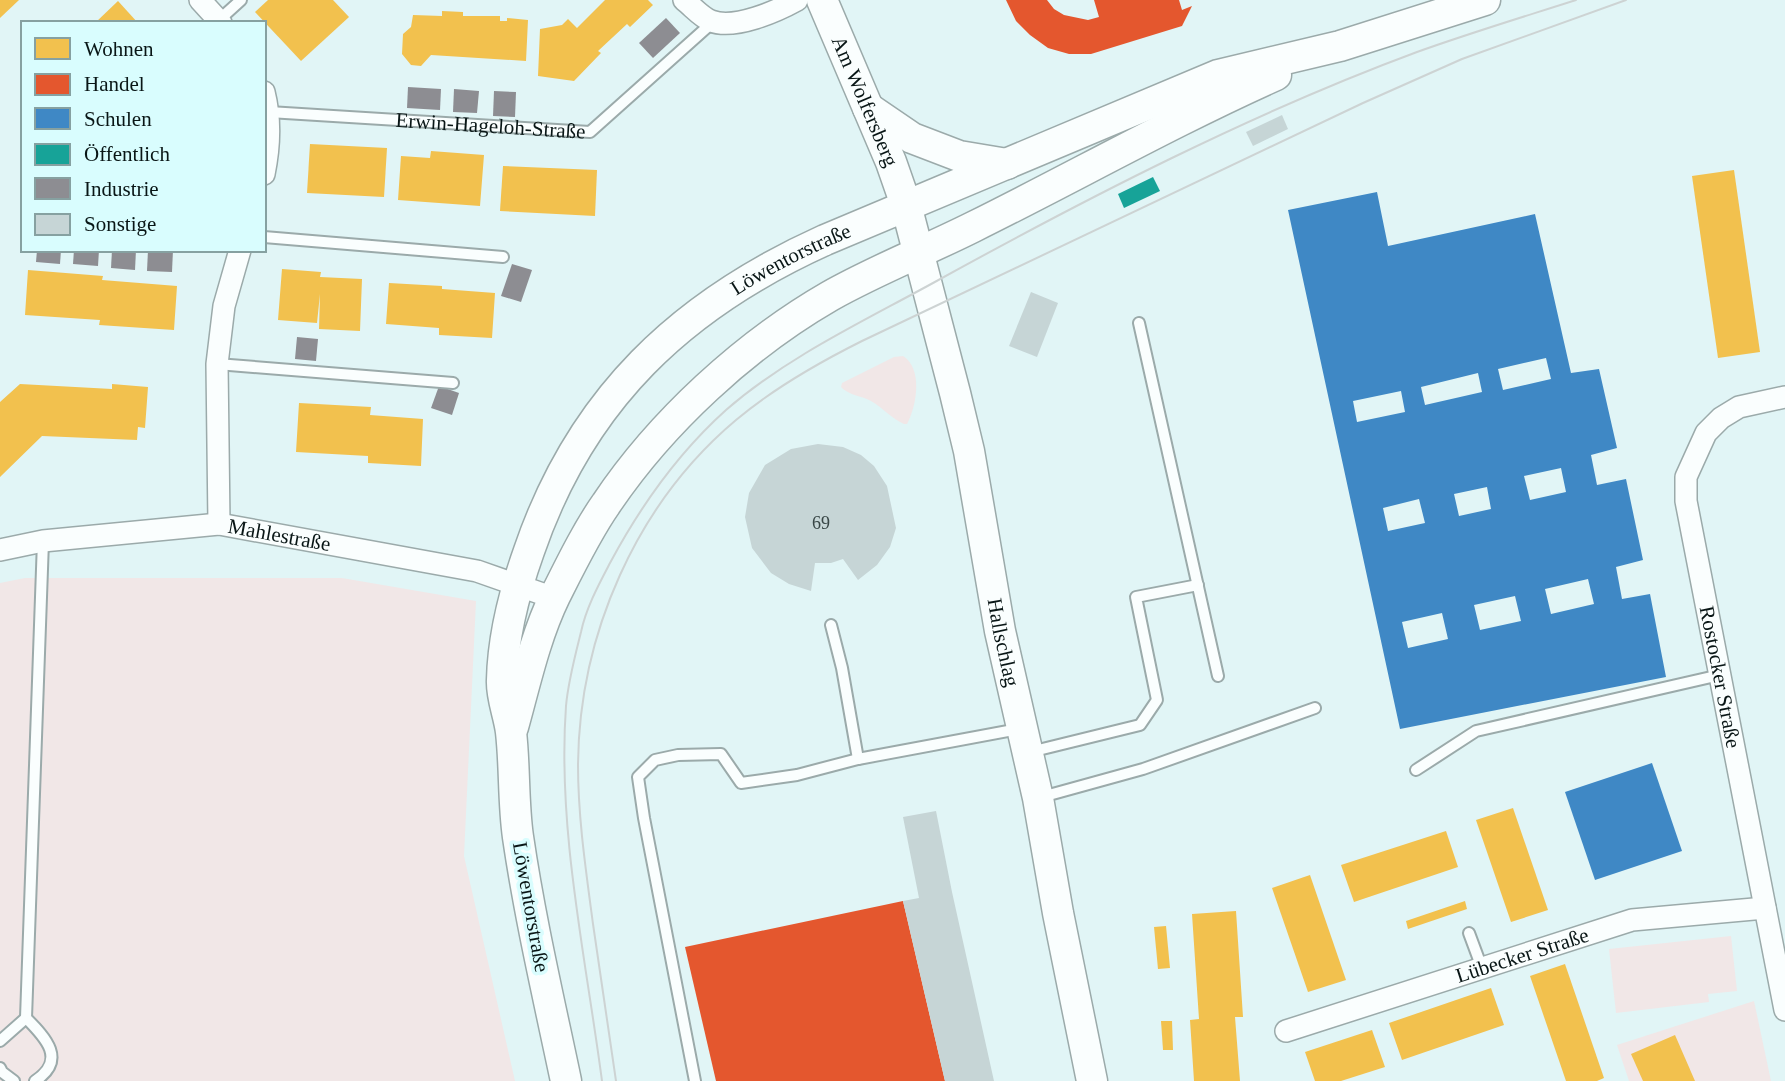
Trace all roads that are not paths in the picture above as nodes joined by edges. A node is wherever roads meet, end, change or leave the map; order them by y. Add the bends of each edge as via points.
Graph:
1 (200, 0) edge
2 (241, 0) edge
3 (684, 0) edge
4 (797, 0) edge
5 (822, 0) edge
6 (1485, 0) edge
7 (219, 21) edge
8 (221, 21) edge
9 (713, 22) junction
10 (1340, 46) junction
11 (267, 102) edge
12 (868, 108) junction
13 (266, 164) edge
14 (1007, 164) junction
15 (906, 205) junction
16 (266, 237) edge
17 (239, 252) edge
18 (919, 252) junction
19 (503, 257) dead end
20 (1139, 323) dead end
21 (217, 364) junction
22 (453, 383) dead end
23 (1785, 397) edge
24 (219, 524) junction
25 (43, 541) junction
26 (0, 550) edge
27 (517, 583) junction
28 (1198, 585) junction
29 (554, 598) junction
30 (831, 625) dead end
31 (1720, 675) junction
32 (1218, 676) dead end
33 (1315, 708) dead end
34 (511, 732) junction
35 (1025, 741) junction
36 (859, 759) junction
37 (1416, 770) dead end
38 (1038, 798) junction
39 (1765, 908) junction
40 (1469, 933) dead end
41 (1482, 968) junction
42 (1785, 1010) edge
43 (26, 1018) junction
44 (1286, 1031) dead end
45 (0, 1041) edge
46 (0, 1068) edge
47 (14, 1081) edge
48 (35, 1081) edge
49 (566, 1081) edge
50 (695, 1081) edge
51 (1092, 1081) edge

1 - 7 street
2 - 8 lane
3 - 9 street
4 - 9 street via 752,18
5 - 12 main road, Am Wolfersberg
6 - 10 main road, Löwentorstraße
9 - 11 lane, Erwin-Hageloh-Straße via 590,132
10 - 14 main road, Löwentorstraße via 1218,75
10 - 18 main road, Löwentorstraße via 1224,98
11 - 13 street, Erwin-Hageloh-Straße via 270,143
12 - 14 main road via 912,138 958,156
12 - 15 main road, Am Wolfersberg
14 - 15 main road, Löwentorstraße
15 - 18 main road, Hallschlag
15 - 27 main road, Löwentorstraße via 779,260 716,299 666,339 620,387 571,455 540,518
16 - 19 lane
17 - 21 street via 224,306
18 - 29 main road, Löwentorstraße via 804,312 756,345 676,416 606,504
18 - 35 main road, Hallschlag via 969,451 1000,631
20 - 28 lane
21 - 22 lane
21 - 24 street
23 - 31 street, Rostocker Straße via 1739,407 1721,418 1706,433 1686,477 1686,501
24 - 25 street, Mahlestraße
24 - 27 street, Mahlestraße via 477,571
25 - 26 street, Mahlestraße
25 - 43 lane
27 - 29 street, Mahlestraße
27 - 34 main road, Löwentorstraße via 501,683
28 - 32 lane
28 - 35 lane via 1136,597 1157,699 1140,725
29 - 34 main road, Löwentorstraße
30 - 36 lane
31 - 37 lane via 1476,731
31 - 39 street, Rostocker Straße
33 - 38 lane via 1143,769
34 - 49 main road, Löwentorstraße via 527,894
35 - 36 lane
35 - 38 main road, Hallschlag
36 - 50 lane via 741,783 721,754 678,755 655,760 638,777
38 - 51 main road, Hallschlag
39 - 41 street, Lübecker Straße via 1632,920
39 - 42 street, Rostocker Straße
40 - 41 lane
41 - 44 street, Lübecker Straße
43 - 45 lane
43 - 48 lane via 51,1049 46,1073
46 - 47 lane

